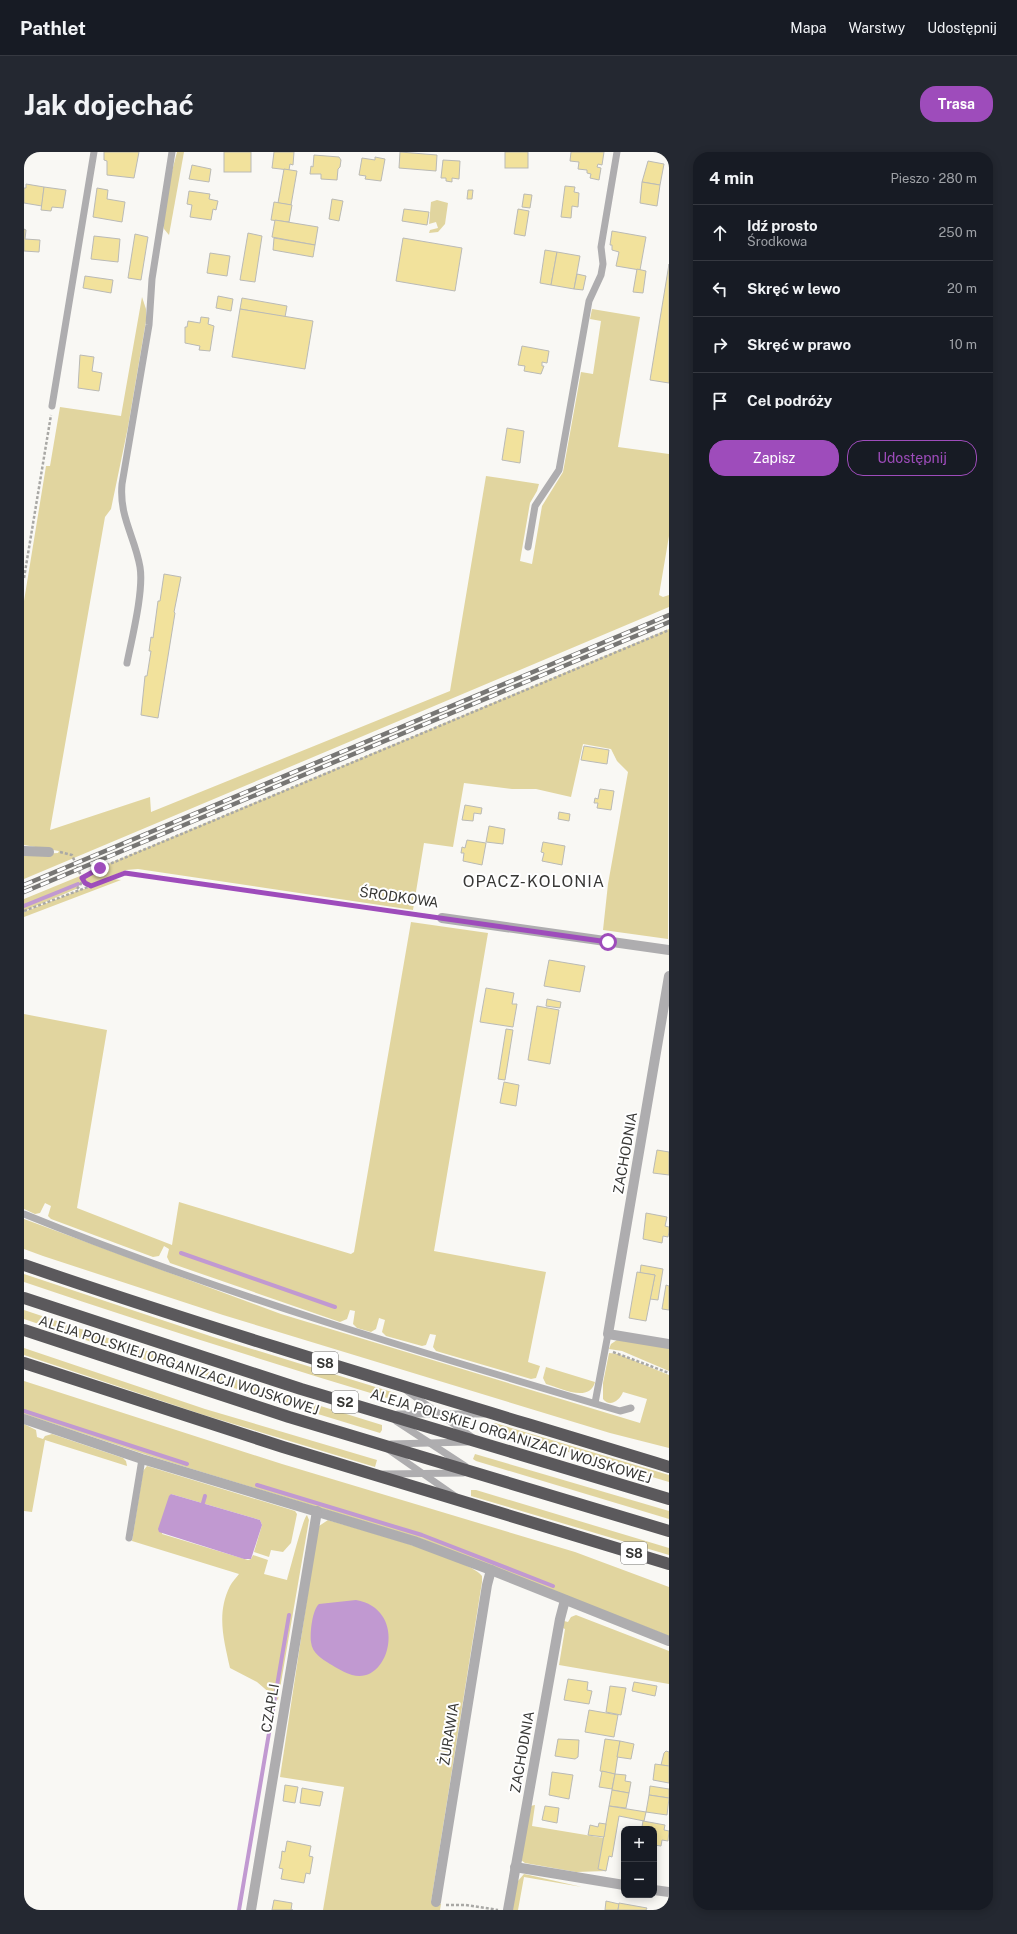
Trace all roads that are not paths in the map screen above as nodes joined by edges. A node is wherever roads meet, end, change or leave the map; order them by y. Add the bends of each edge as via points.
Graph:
1 (94, 152) edge
2 (172, 152) edge
3 (618, 152) edge
4 (52, 406) road end
5 (528, 547) dead end
6 (128, 663) dead end
7 (24, 851) edge
8 (49, 852) road end
9 (442, 918) road end
10 (669, 950) edge
11 (669, 976) edge
12 (24, 1214) edge
13 (24, 1265) edge
14 (24, 1298) edge
15 (24, 1330) edge
16 (608, 1334) junction
17 (669, 1344) edge
18 (24, 1363) edge
19 (400, 1386) junction
20 (595, 1403) junction
21 (631, 1408) dead end
22 (386, 1414) junction
23 (440, 1414) junction
24 (495, 1414) junction
25 (24, 1419) edge
26 (478, 1441) junction
27 (430, 1443) junction
28 (381, 1445) junction
29 (142, 1458) junction
30 (669, 1467) edge
31 (475, 1472) junction
32 (422, 1473) junction
33 (373, 1474) junction
34 (669, 1499) edge
35 (465, 1502) junction
36 (317, 1511) junction
37 (669, 1531) edge
38 (129, 1538) dead end
39 (669, 1564) edge
40 (491, 1570) junction
41 (565, 1600) junction
42 (669, 1641) edge
43 (515, 1867) junction
44 (621, 1885) edge
45 (657, 1890) edge
46 (669, 1892) edge
47 (436, 1902) road end
48 (251, 1910) edge
49 (508, 1910) edge

1 - 4 lane
2 - 6 lane via 152,279 149,325 120,500 140,566
3 - 5 lane via 601,247 602,269 598,285 589,301 559,470 535,506
7 - 8 street
9 - 10 street, ŚRODKOWA
11 - 16 street, ZACHODNIA
12 - 20 lane via 320,1322
13 - 19 highway, S8 via 159,1311
14 - 22 highway, ALEJA POLSKIEJ ORGANIZACJI WOJSKOWEJ / S2 via 278,1382
15 - 28 highway, ALEJA POLSKIEJ ORGANIZACJI WOJSKOWEJ / S2 via 281,1415
16 - 17 street
16 - 20 lane
18 - 33 highway, S8
19 - 23 lane
19 - 24 highway, S8
20 - 21 lane via 620,1411
22 - 23 lane
22 - 26 highway, ALEJA POLSKIEJ ORGANIZACJI WOJSKOWEJ / S2
22 - 27 lane
23 - 24 lane
23 - 26 lane
24 - 30 highway, S8
25 - 29 street
26 - 27 lane
26 - 34 highway, ALEJA POLSKIEJ ORGANIZACJI WOJSKOWEJ / S2
27 - 28 lane
27 - 31 lane
28 - 31 highway, ALEJA POLSKIEJ ORGANIZACJI WOJSKOWEJ / S2
28 - 32 lane
29 - 36 street
29 - 38 lane
31 - 32 lane
31 - 37 highway, ALEJA POLSKIEJ ORGANIZACJI WOJSKOWEJ / S2
32 - 33 lane
32 - 35 lane
33 - 35 highway, S8
35 - 39 highway, S8
36 - 40 street
36 - 48 street, CZAPLI
40 - 41 street
40 - 47 street, ŻURAWIA
41 - 42 street
41 - 43 street, ZACHODNIA
43 - 44 street
43 - 49 street, ZACHODNIA
45 - 46 street

